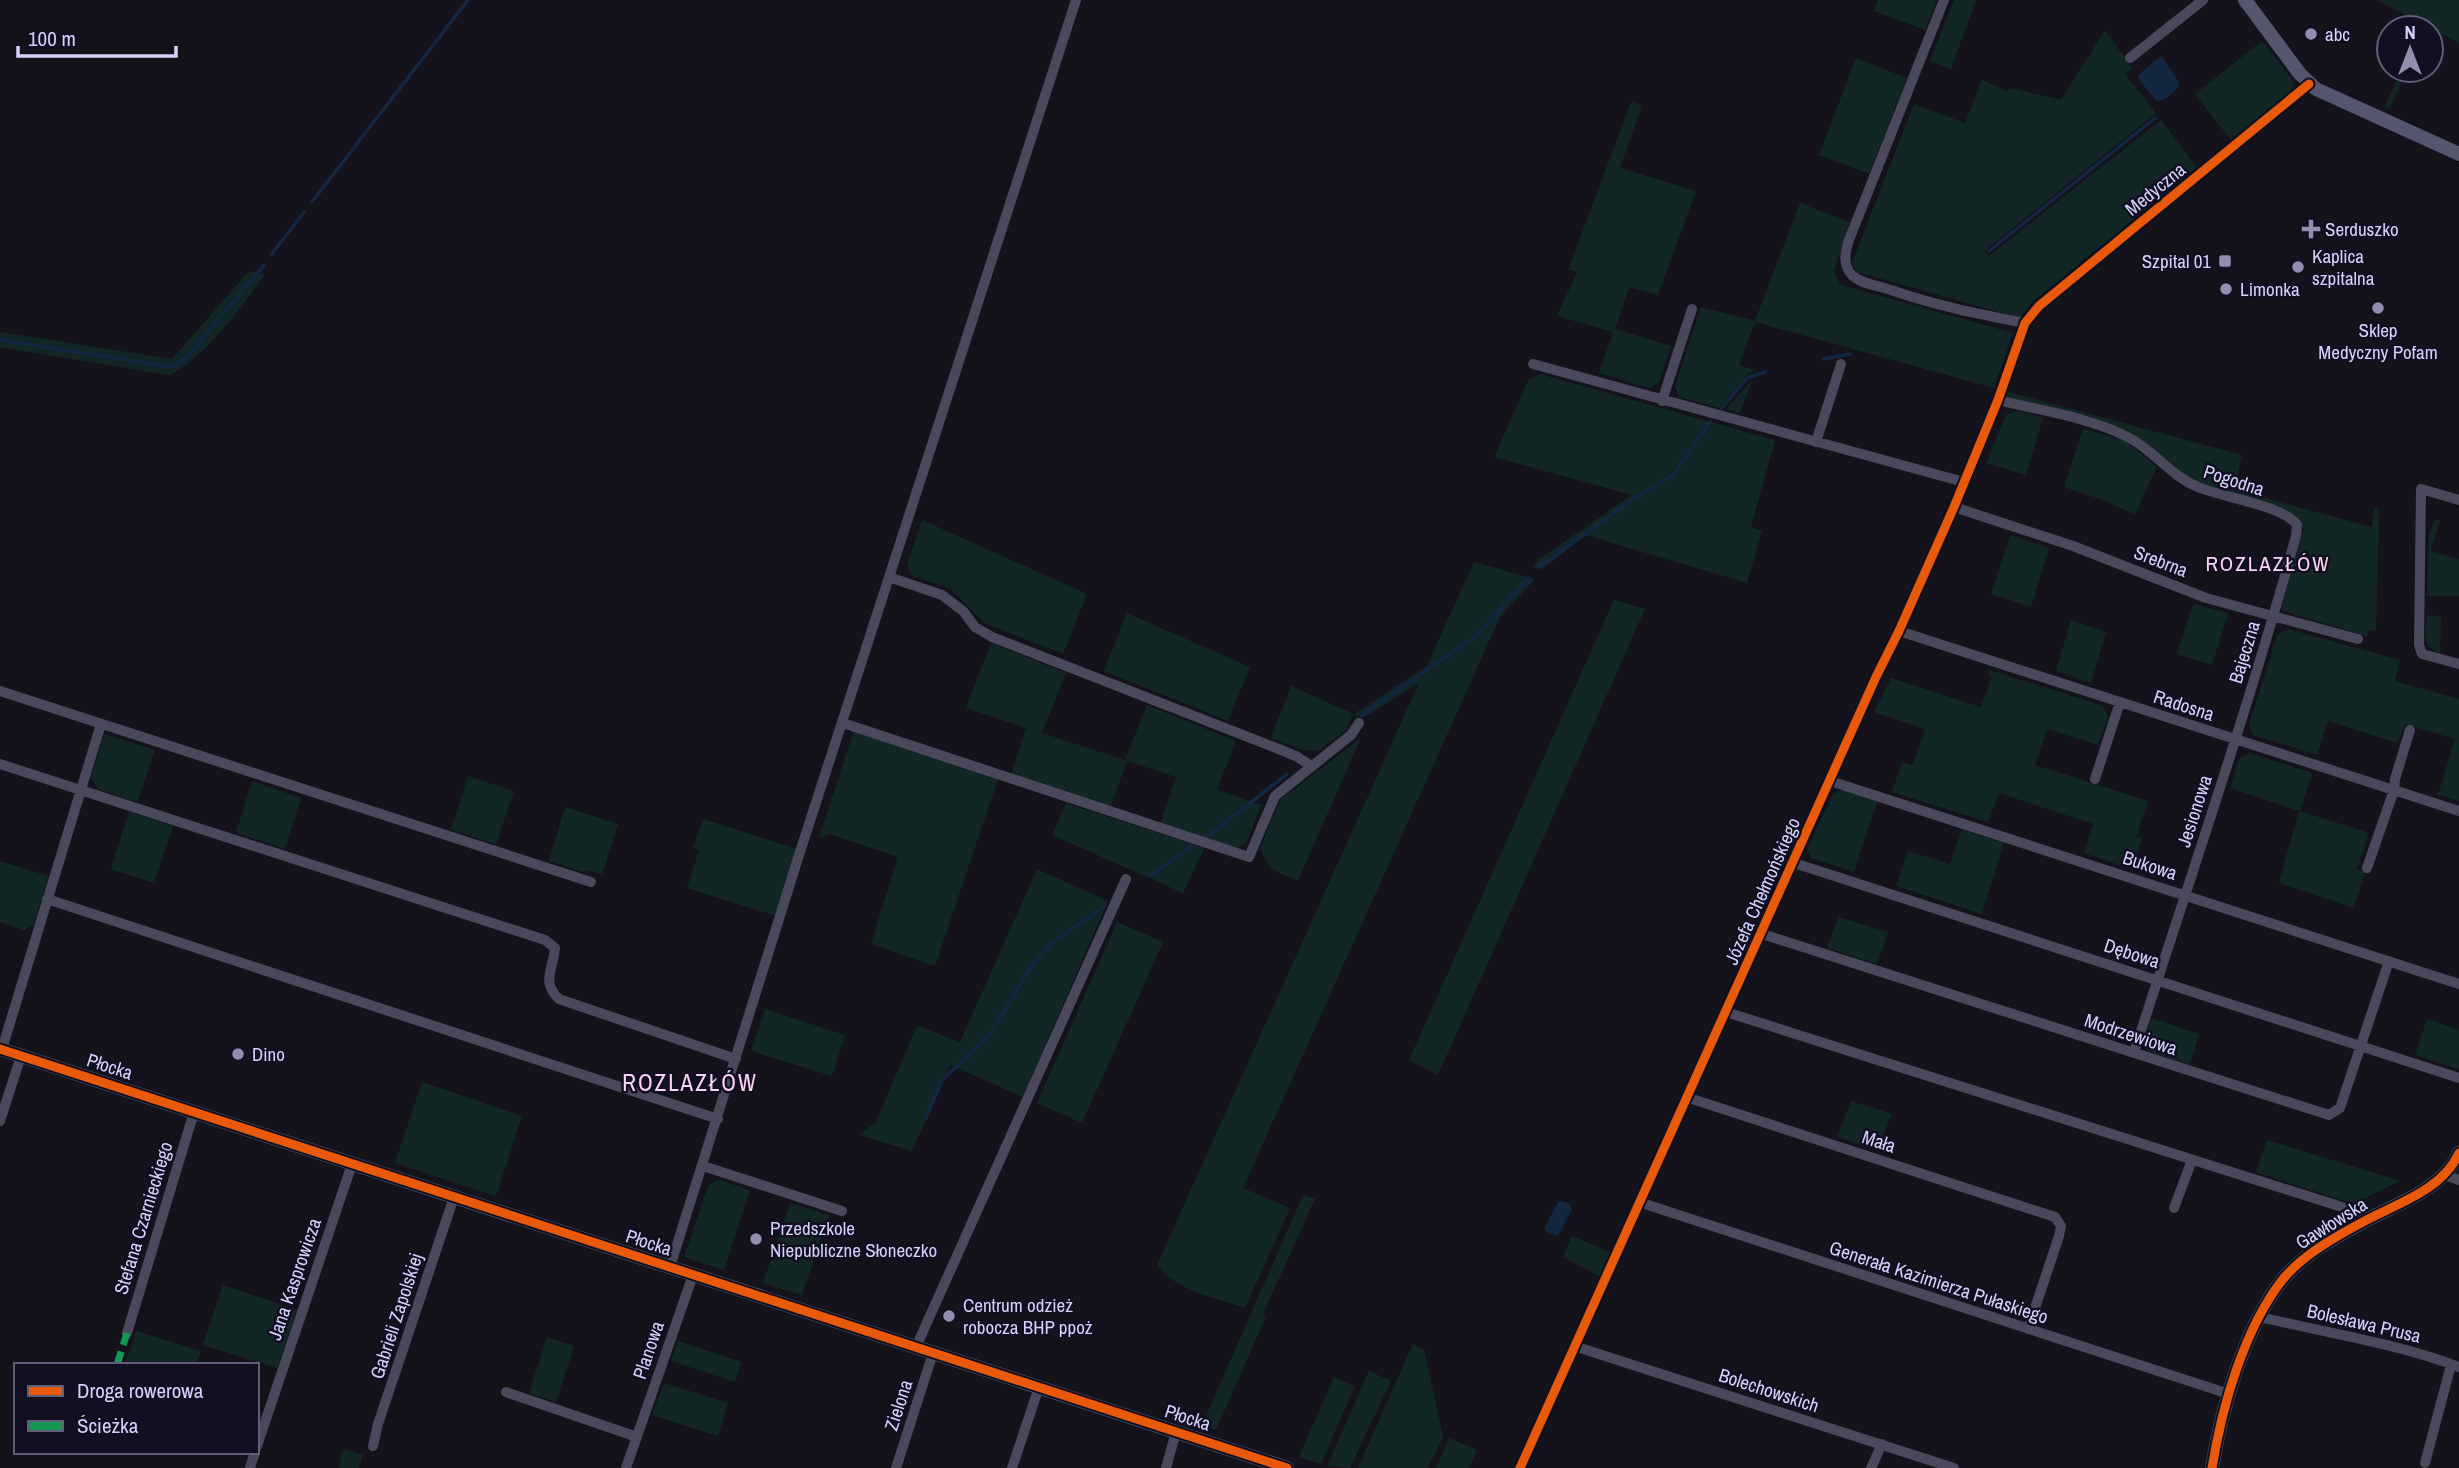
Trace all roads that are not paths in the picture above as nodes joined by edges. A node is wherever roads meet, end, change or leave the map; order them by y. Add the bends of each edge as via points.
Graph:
1 (1076, 0) edge
2 (1944, 0) edge
3 (2203, 0) edge
4 (2245, 0) edge
5 (2130, 58) dead end
6 (2309, 84) junction
7 (2459, 154) edge
8 (1692, 309) dead end
9 (2025, 323) junction
10 (1533, 364) dead end
11 (1841, 364) dead end
12 (1998, 400) junction
13 (1662, 401) junction
14 (1816, 442) junction
15 (1964, 482) junction
16 (2459, 499) edge
17 (1954, 507) junction
18 (889, 577) junction
19 (2274, 616) junction
20 (1899, 631) junction
21 (2358, 639) dead end
22 (2459, 664) edge
23 (0, 691) edge
24 (2120, 702) junction
25 (843, 723) junction
26 (1359, 723) dead end
27 (101, 724) junction
28 (2410, 730) dead end
29 (2236, 740) junction
30 (0, 764) edge
31 (1311, 766) junction
32 (2095, 779) dead end
33 (1830, 780) junction
34 (82, 789) junction
35 (2394, 790) junction
36 (2459, 811) edge
37 (1794, 863) junction
38 (2367, 868) dead end
39 (1126, 879) dead end
40 (591, 882) dead end
41 (2185, 895) junction
42 (47, 899) junction
43 (1762, 934) junction
44 (2389, 961) junction
45 (2157, 979) junction
46 (2459, 984) edge
47 (1726, 1012) junction
48 (2360, 1045) junction
49 (1, 1049) edge
50 (2133, 1053) junction
51 (21, 1056) junction
52 (736, 1059) junction
53 (2459, 1078) edge
54 (1686, 1097) junction
55 (194, 1112) junction
56 (718, 1119) junction
57 (0, 1121) edge
58 (2459, 1153) edge
59 (2192, 1160) junction
60 (352, 1164) junction
61 (703, 1166) junction
62 (2452, 1178) edge
63 (454, 1197) junction
64 (1639, 1202) junction
65 (2174, 1208) dead end
66 (842, 1211) dead end
67 (2359, 1224) junction
68 (670, 1267) junction
69 (693, 1275) junction
70 (2260, 1317) junction
71 (2028, 1329) junction
72 (127, 1333) dead end
73 (1574, 1346) junction
74 (916, 1347) junction
75 (933, 1353) junction
76 (2455, 1366) edge
77 (1039, 1387) junction
78 (506, 1392) dead end
79 (2229, 1394) junction
80 (1176, 1432) junction
81 (637, 1437) junction
82 (259, 1440) edge
83 (1882, 1444) junction
84 (373, 1446) dead end
85 (2425, 1463) dead end
86 (626, 1468) edge
87 (896, 1468) edge
88 (1012, 1468) edge
89 (1166, 1468) edge
90 (1287, 1468) edge
91 (1520, 1468) edge
92 (1871, 1468) edge
93 (1954, 1468) edge
94 (2212, 1468) edge

1 - 18 street
2 - 9 street via 1844,253 1846,266 1853,275 1899,293 1956,311
3 - 5 street
4 - 6 street
6 - 7 street
6 - 9 street, Medyczna via 2039,306
8 - 13 street
9 - 12 street, Józefa Chełmońskiego
10 - 13 street
11 - 14 street
12 - 15 street, Józefa Chełmońskiego
12 - 19 street, Pogodna via 2120,433 2188,483 2293,520 2296,536
13 - 14 street
14 - 15 street
15 - 17 street, Józefa Chełmońskiego
16 - 22 street via 2421,489 2419,651
17 - 19 street, Srebrna via 2073,546 2206,598
17 - 20 street, Józefa Chełmońskiego
18 - 25 street
18 - 31 street via 942,595 992,637 1296,756
19 - 21 street, Srebrna
19 - 29 street, Bajeczna
20 - 24 street, Radosna
20 - 33 street, Józefa Chełmońskiego
23 - 27 street
24 - 29 street, Radosna
24 - 32 street
25 - 31 street via 1249,857 1275,796
25 - 52 street
26 - 31 street via 1352,735
27 - 34 street
27 - 40 street
28 - 35 street
29 - 35 street, Radosna
29 - 41 street, Jesionowa
30 - 34 street
33 - 37 street, Józefa Chełmońskiego
33 - 41 street, Bukowa
34 - 42 street
34 - 52 street via 545,940 555,948 548,979 550,991 559,999
35 - 36 street, Radosna
35 - 38 street
37 - 43 street, Józefa Chełmońskiego
37 - 45 street, Dębowa
39 - 74 street
41 - 44 street, Bukowa
41 - 45 street, Jesionowa
42 - 49 street
42 - 56 street
43 - 47 street, Józefa Chełmońskiego
43 - 50 street, Modrzewiowa
44 - 46 street, Bukowa
44 - 48 street, Modrzewiowa
45 - 48 street, Dębowa
45 - 50 street, Jesionowa
47 - 54 street, Józefa Chełmońskiego
47 - 59 street
48 - 50 street, Modrzewiowa via 2340,1108 2329,1115
48 - 53 street, Dębowa
49 - 51 street, Płocka
51 - 55 street, Płocka
51 - 57 street
52 - 56 street
54 - 64 street, Józefa Chełmońskiego
54 - 71 street, Mała via 2051,1214 2060,1222 2059,1236
55 - 60 street, Płocka
55 - 72 street, Stefana Czarnieckiego
56 - 61 street
58 - 62 street, Gawłowska
59 - 65 street
59 - 67 street via 2342,1207
60 - 63 street, Płocka
60 - 82 street, Jana Kasprowicza
61 - 66 street
61 - 68 street
62 - 67 street, Gawłowska
63 - 68 street, Płocka
63 - 84 street, Gabrieli Zapolskiej
64 - 71 street, Generała Kazimierza Pułaskiego
64 - 73 street, Józefa Chełmońskiego
67 - 70 street, Gawłowska via 2296,1266
68 - 69 street, Płocka
69 - 74 street, Płocka
69 - 81 street, Planowa
70 - 76 street, Bolesława Prusa
70 - 79 street, Gawłowska
71 - 79 street, Generała Kazimierza Pułaskiego
73 - 83 street, Bolechowskich
73 - 91 street, Józefa Chełmońskiego
74 - 75 street, Płocka
75 - 77 street, Płocka
75 - 87 street, Zielona
76 - 85 street
77 - 80 street, Płocka
77 - 88 street
78 - 81 street
79 - 94 street, Gawłowska
80 - 89 street
80 - 90 street, Płocka
81 - 86 street, Planowa
83 - 92 street
83 - 93 street, Bolechowskich

